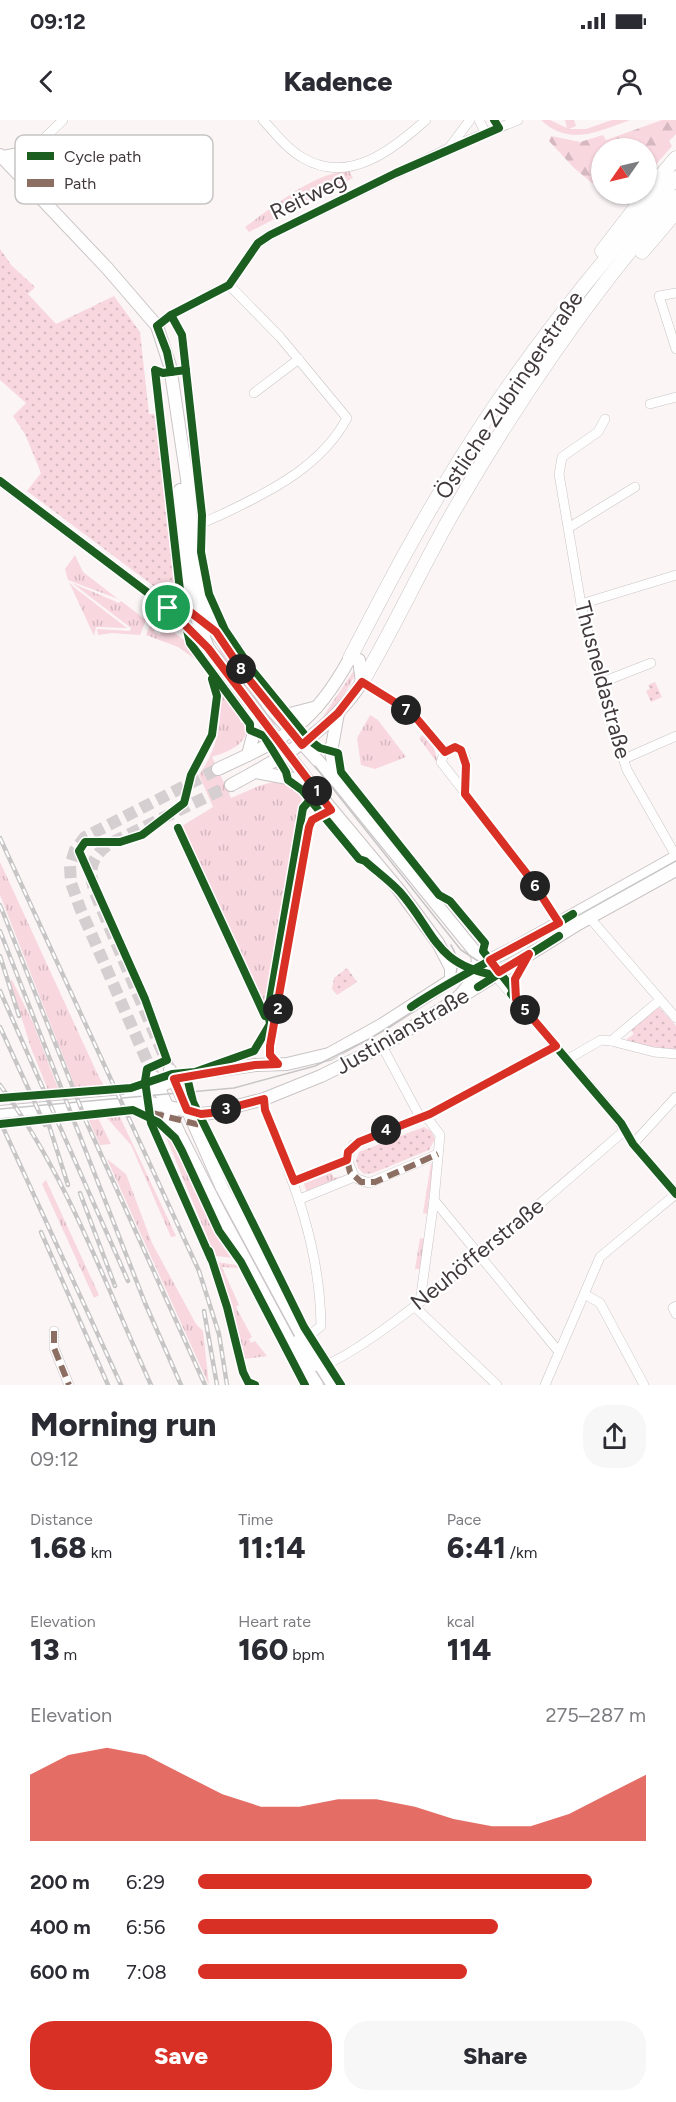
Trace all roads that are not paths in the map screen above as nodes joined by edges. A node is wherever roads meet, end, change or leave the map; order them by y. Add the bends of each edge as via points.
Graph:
1 (63, 120) edge
2 (263, 120) edge
3 (426, 120) edge
4 (470, 120) edge
5 (479, 120) edge
6 (518, 120) edge
7 (485, 132) junction
8 (48, 135) edge
9 (449, 148) junction
10 (1, 156) edge
11 (676, 158) edge
12 (15, 172) edge
13 (676, 178) edge
14 (657, 180) edge
15 (676, 197) edge
16 (46, 204) edge
17 (637, 204) edge
18 (676, 212) edge
19 (609, 281) junction
20 (229, 285) junction
21 (676, 293) edge
22 (157, 326) junction
23 (676, 350) edge
24 (298, 359) junction
25 (506, 391) junction
26 (254, 393) dead end
27 (676, 397) edge
28 (650, 404) dead end
29 (605, 419) dead end
30 (0, 481) edge
31 (635, 487) dead end
32 (570, 527) junction
33 (187, 532) junction
34 (676, 575) edge
35 (581, 604) junction
36 (168, 608) junction
37 (195, 616) junction
38 (216, 632) junction
39 (208, 648) junction
40 (350, 658) junction
41 (651, 663) dead end
42 (362, 682) junction
43 (600, 683) junction
44 (252, 706) junction
45 (318, 707) junction
46 (272, 710) junction
47 (338, 713) junction
48 (291, 732) junction
49 (676, 736) edge
50 (279, 740) junction
51 (302, 745) junction
52 (445, 752) junction
53 (289, 754) junction
54 (248, 755) junction
55 (624, 759) junction
56 (218, 770) tunnel mouth
57 (256, 772) junction
58 (309, 782) junction
59 (338, 783) junction
60 (231, 785) tunnel mouth
61 (465, 794) junction
62 (331, 810) junction
63 (676, 857) edge
64 (676, 870) edge
65 (589, 917) junction
66 (559, 923) junction
67 (443, 951) junction
68 (529, 954) junction
69 (473, 969) junction
70 (495, 975) junction
71 (451, 980) junction
72 (456, 999) junction
73 (516, 999) junction
74 (660, 1000) junction
75 (676, 1018) edge
76 (611, 1041) junction
77 (382, 1046) junction
78 (556, 1046) junction
79 (676, 1054) edge
80 (568, 1059) junction
81 (278, 1064) junction
82 (172, 1074) junction
83 (156, 1082) junction
84 (676, 1097) edge
85 (264, 1099) junction
86 (124, 1101) junction
87 (168, 1108) junction
88 (187, 1110) junction
89 (0, 1112) edge
90 (420, 1117) junction
91 (624, 1131) junction
92 (180, 1135) junction
93 (633, 1144) junction
94 (438, 1156) junction
95 (347, 1160) junction
96 (354, 1177) junction
97 (294, 1181) junction
98 (676, 1194) edge
99 (300, 1199) junction
100 (435, 1200) junction
101 (228, 1227) junction
102 (254, 1245) junction
103 (479, 1255) junction
104 (586, 1294) junction
105 (418, 1304) junction
106 (676, 1306) edge
107 (676, 1314) edge
108 (54, 1331) dead end
109 (293, 1335) junction
110 (559, 1352) junction
111 (322, 1368) junction
112 (69, 1385) edge
113 (317, 1385) edge
114 (333, 1385) edge
115 (496, 1385) edge
116 (545, 1385) edge
117 (644, 1385) edge

1 - 8 street
2 - 3 street via 302,158 330,167 373,160
4 - 9 street, Reitweg
5 - 7 street
6 - 7 street, Reitweg
7 - 9 street, Reitweg
9 - 20 street, Reitweg via 270,235 258,243
10 - 12 main road
11 - 14 highway
13 - 25 highway, Östliche Zubringerstraße via 585,284
15 - 19 highway, Östliche Zubringerstraße
16 - 22 main road
17 - 25 highway via 591,264
18 - 19 highway via 639,256
19 - 42 highway, Östliche Zubringerstraße via 556,352 455,509
20 - 22 street, Reitweg
20 - 24 street
21 - 23 street via 660,296
22 - 33 main road via 170,366 182,450 179,473
24 - 26 street
24 - 33 street via 343,411 347,418 343,426 306,467
25 - 40 highway, Östliche Zubringerstraße via 444,486
27 - 28 street
29 - 32 street, Thusneldastraße via 597,432 559,464
30 - 36 street
31 - 32 street
32 - 35 street, Thusneldastraße
33 - 37 main road
33 - 38 main road via 201,596
34 - 35 street
35 - 43 street, Thusneldastraße
36 - 37 street via 182,608
36 - 39 street
37 - 38 street
37 - 39 main road
38 - 46 main road
39 - 44 main road
40 - 42 main road via 361,663
40 - 45 main road, Östliche Zubringerstraße
41 - 43 street
42 - 47 main road, Östliche Zubringerstraße
42 - 52 street via 412,713
43 - 55 street, Thusneldastraße
44 - 50 main road
44 - 54 main road via 254,732
45 - 46 main road via 290,714
45 - 48 main road, Östliche Zubringerstraße
46 - 48 main road
47 - 51 main road, Östliche Zubringerstraße
47 - 59 main road, Östliche Zubringerstraße via 331,752
48 - 50 main road, Östliche Zubringerstraße
48 - 51 main road
49 - 55 street
50 - 53 main road
50 - 54 main road, Östliche Zubringerstraße
51 - 53 main road, Östliche Zubringerstraße
51 - 59 main road
52 - 61 street via 441,762
52 - 61 street via 455,747 464,753
53 - 57 main road, Östliche Zubringerstraße
53 - 58 main road
54 - 56 main road, Östliche Zubringerstraße
55 - 63 street, Thusneldastraße
57 - 58 main road
57 - 60 main road, Östliche Zubringerstraße
58 - 62 main road
59 - 69 main road via 470,944 478,958
61 - 66 street via 530,878
62 - 67 main road via 399,890
62 - 81 street via 312,820 309,827 270,1046 270,1055
63 - 66 main road, Justinianstraße
64 - 65 main road, Justinianstraße
65 - 68 main road, Justinianstraße
65 - 74 street
66 - 69 main road, Justinianstraße
67 - 69 main road
67 - 71 main road via 451,968
68 - 70 main road, Justinianstraße
68 - 73 street via 515,979
69 - 70 main road
69 - 71 main road, Justinianstraße
69 - 72 main road via 465,990
70 - 72 main road, Justinianstraße
70 - 73 street
71 - 81 main road, Justinianstraße via 329,1054
72 - 77 main road, Justinianstraße
73 - 78 street
74 - 75 street
74 - 76 street
76 - 79 street
76 - 80 street via 601,1040
77 - 85 main road, Justinianstraße
77 - 90 street
78 - 80 street
78 - 90 street
80 - 91 street
81 - 82 main road, Justinianstraße
82 - 83 main road, Justinianstraße
82 - 88 main road
83 - 86 main road, Justinianstraße
83 - 87 main road
84 - 93 street
85 - 88 main road, Justinianstraße via 211,1113
85 - 97 street
86 - 87 main road, Justinianstraße
86 - 89 main road
86 - 92 main road via 152,1113
87 - 88 main road, Justinianstraße
87 - 92 main road
88 - 102 main road via 208,1160
90 - 94 street via 428,1119 440,1135
90 - 95 street via 353,1145
91 - 93 street
91 - 103 street, Neuhöfferstraße
92 - 101 main road
93 - 98 street
94 - 96 street via 375,1182 361,1182
94 - 100 street
95 - 96 street
95 - 97 street
96 - 99 street
97 - 99 street
98 - 104 street via 600,1257
99 - 109 street via 315,1253 321,1326
100 - 103 street
100 - 105 street
101 - 102 main road via 235,1225
101 - 109 main road
102 - 109 main road
103 - 105 street, Neuhöfferstraße
103 - 110 street
104 - 110 street
104 - 117 street via 600,1303
105 - 111 street, Neuhöfferstraße
105 - 115 street
106 - 107 street
108 - 112 street via 54,1348
109 - 111 main road
109 - 113 main road
110 - 116 street
111 - 114 main road

